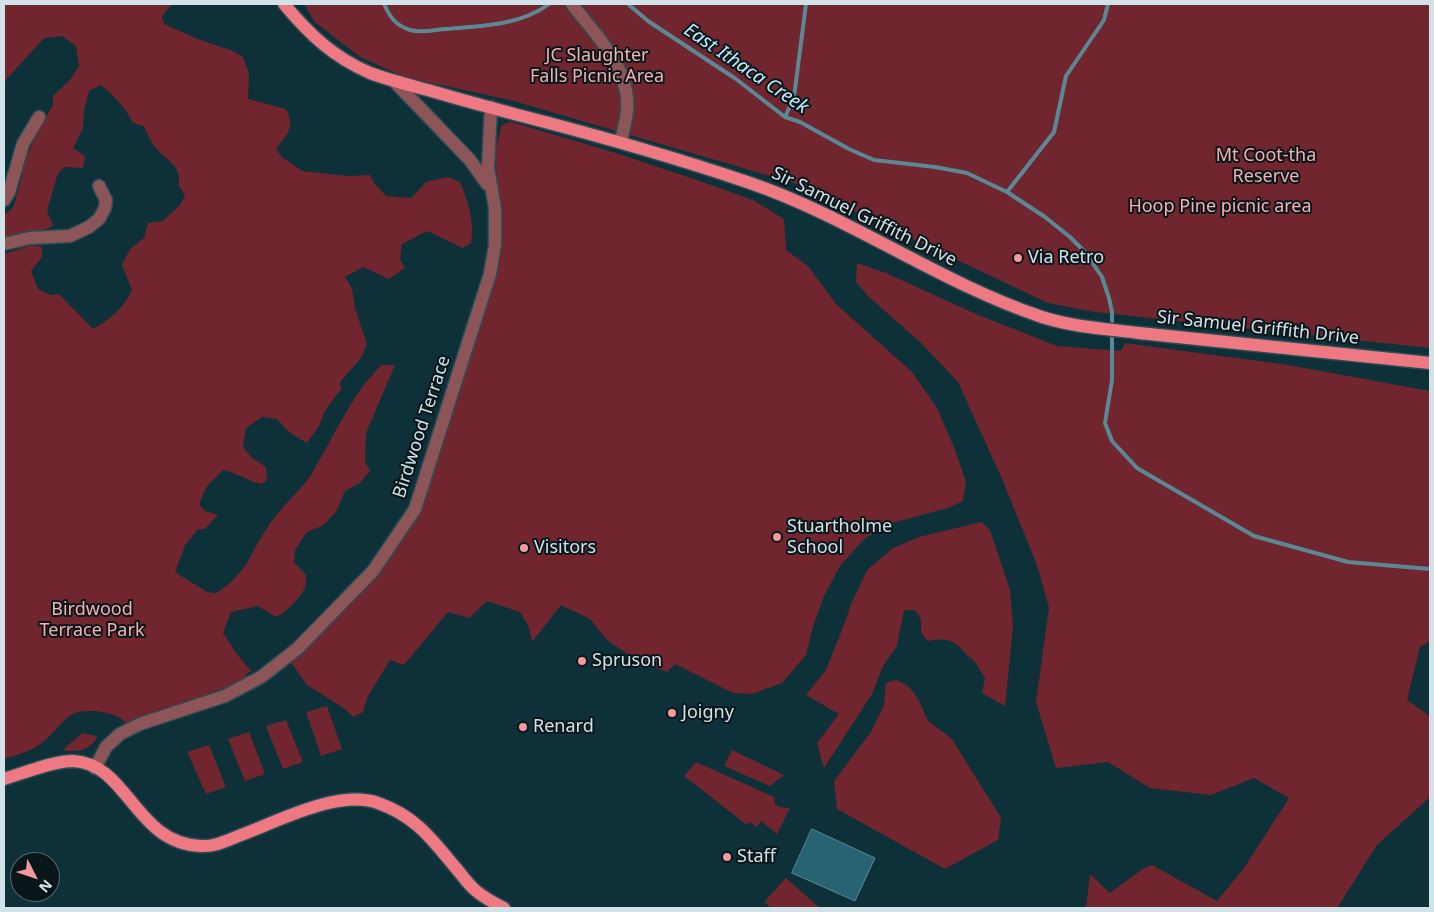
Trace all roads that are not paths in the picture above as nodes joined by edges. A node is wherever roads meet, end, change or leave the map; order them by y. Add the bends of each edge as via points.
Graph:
1 (284, 4) edge
2 (572, 4) edge
3 (394, 81) junction
4 (491, 107) junction
5 (39, 117) dead end
6 (621, 142) junction
7 (99, 186) dead end
8 (4, 200) edge
9 (493, 200) junction
10 (4, 244) edge
11 (1430, 363) edge
12 (96, 768) junction
13 (4, 779) edge
14 (504, 908) edge

1 - 3 main road, Sir Samuel Griffith Drive via 306,30 330,50 358,67
2 - 6 street via 610,53 624,85 627,110
3 - 4 main road, Sir Samuel Griffith Drive
3 - 9 street, Birdwood Terrace via 475,165
4 - 6 main road, Sir Samuel Griffith Drive
4 - 9 street, Birdwood Terrace via 488,168
5 - 8 street via 23,144
6 - 11 main road, Sir Samuel Griffith Drive via 772,191 1010,306 1045,318 1128,332
7 - 10 street via 106,200 105,208 89,227 70,236 30,238
9 - 12 street, Birdwood Terrace via 495,245 490,274 415,509 373,571 297,649 261,677 225,696 140,724 120,734 106,747
12 - 13 main road via 67,761
12 - 14 main road via 116,783 154,828 175,842 187,845 224,842 325,803 361,799 376,802 408,817 474,889

